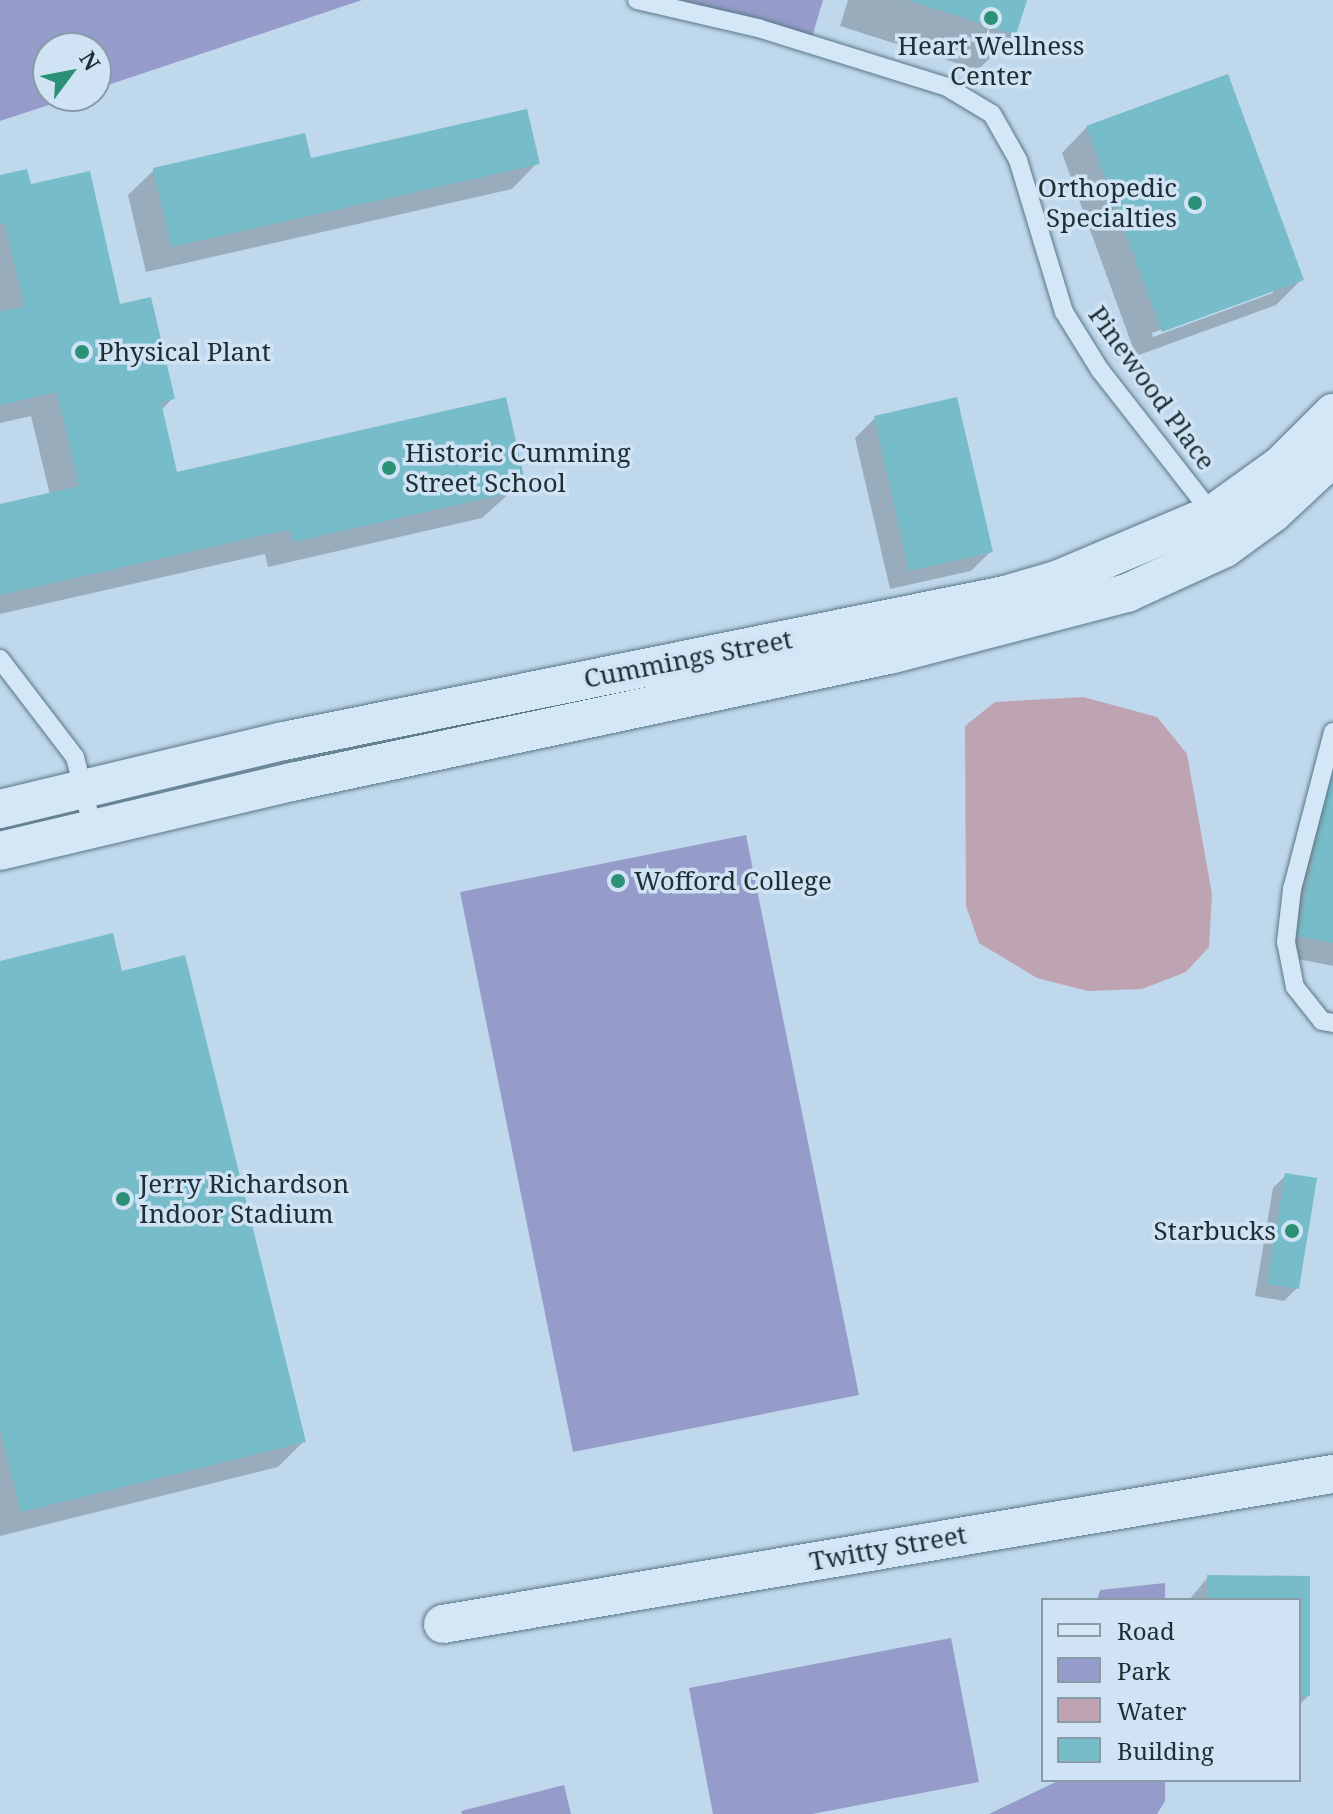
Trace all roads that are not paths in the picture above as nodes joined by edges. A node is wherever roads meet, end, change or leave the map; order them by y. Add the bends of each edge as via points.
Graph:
1 (637, 0) edge
2 (1333, 413) edge
3 (1333, 457) edge
4 (1224, 527) junction
5 (0, 659) edge
6 (1333, 732) edge
7 (84, 787) junction
8 (0, 809) edge
9 (93, 829) junction
10 (0, 851) edge
11 (1333, 1023) edge
12 (1333, 1474) edge
13 (443, 1624) dead end

1 - 4 lane, Pinewood Place via 758,28 947,87 992,114 1018,160 1051,281 1070,322 1100,370
2 - 4 street, Cummings Street
3 - 4 street, Cummings Street via 1273,513
4 - 7 street, Cummings Street via 1005,595 284,741
4 - 9 street, Cummings Street via 1155,582 1036,620
5 - 7 lane via 60,732
6 - 11 lane via 1292,889 1286,942 1295,987 1322,1021
7 - 8 street, Cummings Street
7 - 9 lane
9 - 10 street, Cummings Street
12 - 13 street, Twitty Street

